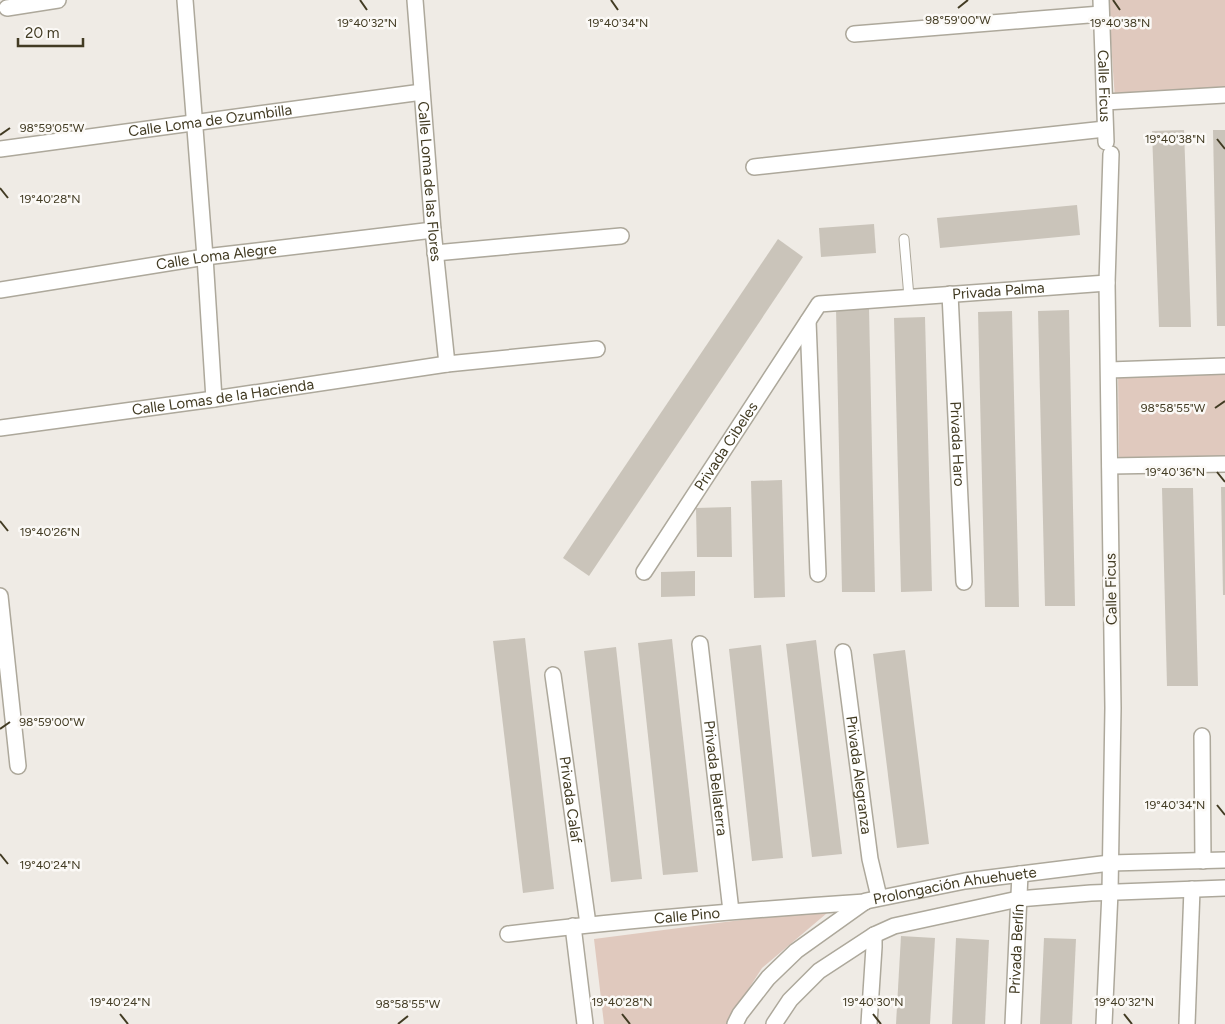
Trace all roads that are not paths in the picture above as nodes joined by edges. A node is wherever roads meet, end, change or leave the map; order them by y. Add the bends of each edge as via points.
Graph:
1 (58, 0) edge
2 (185, 0) edge
3 (415, 0) edge
4 (1101, 7) edge
5 (7, 8) dead end
6 (854, 34) dead end
7 (422, 92) junction
8 (1225, 95) edge
9 (1105, 102) junction
10 (196, 123) junction
11 (1107, 142) junction
12 (0, 149) edge
13 (754, 167) dead end
14 (433, 230) junction
15 (621, 236) dead end
16 (904, 239) dead end
17 (435, 253) junction
18 (205, 257) junction
19 (1107, 283) junction
20 (0, 290) edge
21 (909, 297) junction
22 (890, 298) joint
23 (950, 299) junction
24 (808, 321) junction
25 (597, 348) dead end
26 (447, 364) junction
27 (1225, 366) edge
28 (1109, 370) junction
29 (214, 399) junction
30 (0, 428) edge
31 (1225, 464) edge
32 (1110, 466) junction
33 (644, 572) dead end
34 (818, 574) dead end
35 (964, 582) dead end
36 (0, 596) edge
37 (700, 644) dead end
38 (843, 652) dead end
39 (553, 675) dead end
40 (1202, 736) dead end
41 (18, 766) dead end
42 (1225, 860) edge
43 (1202, 861) junction
44 (1110, 863) junction
45 (1020, 874) junction
46 (1225, 888) edge
47 (1192, 889) junction
48 (1110, 892) junction
49 (1018, 899) junction
50 (873, 900) junction
51 (731, 911) junction
52 (581, 925) junction
53 (508, 934) dead end
54 (874, 941) junction
55 (585, 1024) edge
56 (735, 1024) edge
57 (774, 1024) edge
58 (869, 1024) edge
59 (1013, 1024) edge
60 (1104, 1024) edge
61 (1187, 1024) edge

1 - 5 street
2 - 10 street
3 - 7 street, Calle Loma de las Flores
4 - 6 street
4 - 9 street, Calle Ficus
7 - 10 street, Calle Loma de Ozumbilla
7 - 14 street, Calle Loma de las Flores
8 - 9 street
9 - 11 street, Calle Ficus
10 - 12 street, Calle Loma de Ozumbilla
10 - 18 street
11 - 13 street
11 - 19 street, Calle Ficus
14 - 17 street, Calle Loma de las Flores
14 - 18 street, Calle Loma Alegre
15 - 17 street
16 - 21 lane
17 - 26 street, Calle Loma de las Flores
18 - 20 street, Calle Loma Alegre
18 - 29 street
19 - 23 street, Privada Palma
19 - 28 street, Calle Ficus
21 - 22 street, Privada Palma
21 - 23 street, Privada Palma
22 - 24 street, Privada Cibeles via 819,304
23 - 35 street, Privada Haro
24 - 33 street, Privada Cibeles
24 - 34 street
25 - 26 street
26 - 29 street, Calle Lomas de la Hacienda
27 - 28 street
28 - 32 street, Calle Ficus
29 - 30 street, Calle Lomas de la Hacienda
31 - 32 street
32 - 44 street, Calle Ficus via 1113,708
36 - 41 street
37 - 51 street, Privada Bellaterra
38 - 50 street, Privada Alegranza
39 - 52 street, Privada Calaf
40 - 43 street
42 - 43 street, Prolongación Ahuehuete
43 - 44 street, Prolongación Ahuehuete
44 - 45 street, Prolongación Ahuehuete
44 - 48 street, Calle Ficus
45 - 49 street, Privada Berlín
45 - 50 street, Prolongación Ahuehuete via 965,881
46 - 47 street, Prolongación Ahuehuete
47 - 48 street, Prolongación Ahuehuete
47 - 61 street
48 - 49 street, Prolongación Ahuehuete
48 - 60 street, Calle Ficus
49 - 54 street, Prolongación Ahuehuete via 894,926
49 - 59 street, Privada Berlín
50 - 51 street, Calle Pino
50 - 56 street, Prolongación Ahuehuete via 796,950 768,978
51 - 52 street, Calle Pino
52 - 53 street, Calle Pino
52 - 55 street, Privada Calaf
54 - 57 street, Prolongación Ahuehuete via 819,971 790,1000
54 - 58 street

